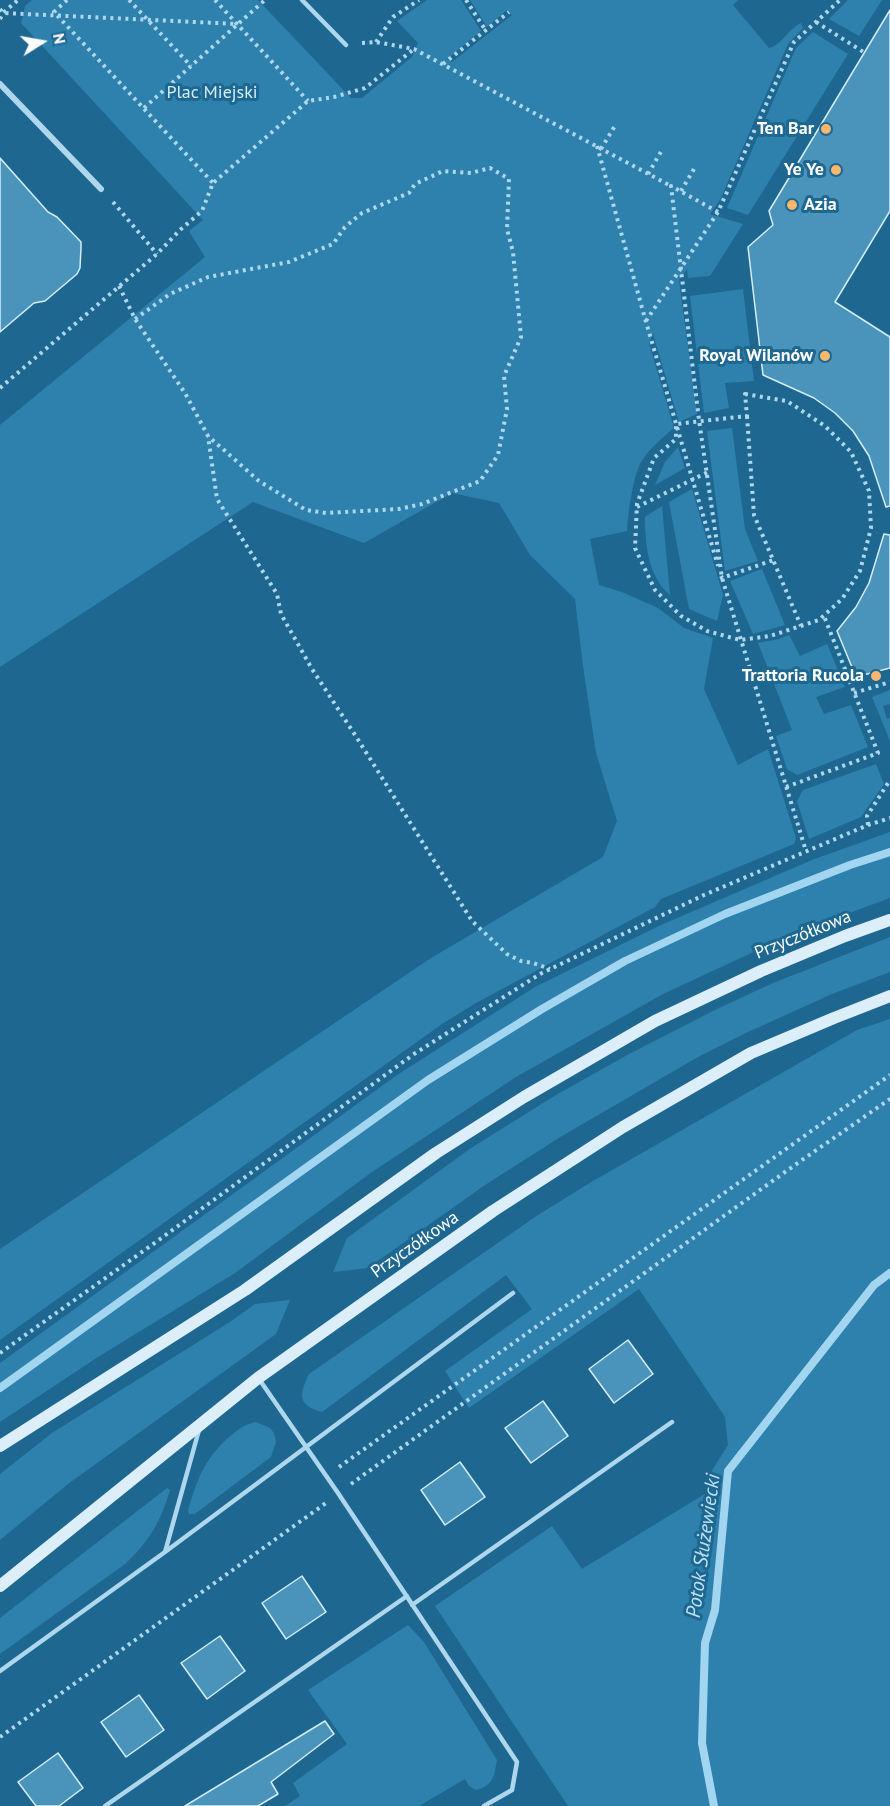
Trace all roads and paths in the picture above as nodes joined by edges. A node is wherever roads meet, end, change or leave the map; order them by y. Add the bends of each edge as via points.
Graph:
1 (18, 0) edge
2 (67, 0) edge
3 (129, 0) edge
4 (215, 0) edge
5 (266, 0) edge
6 (302, 0) edge
7 (419, 0) edge
8 (466, 0) edge
9 (840, 0) edge
10 (2, 11) edge
11 (509, 12) dead end
12 (57, 15) junction
13 (0, 19) edge
14 (148, 20) junction
15 (816, 22) junction
16 (238, 24) junction
17 (486, 31) junction
18 (376, 42) junction
19 (346, 45) joint
20 (414, 49) junction
21 (865, 52) dead end
22 (443, 64) junction
23 (191, 66) junction
24 (0, 84) edge
25 (308, 101) junction
26 (144, 108) junction
27 (615, 124) dead end
28 (599, 147) junction
29 (662, 150) dead end
30 (694, 169) dead end
31 (648, 174) junction
32 (213, 183) junction
33 (671, 186) junction
34 (101, 189) joint
35 (681, 191) junction
36 (718, 212) junction
37 (157, 254) junction
38 (682, 268) junction
39 (118, 286) junction
40 (135, 319) junction
41 (646, 322) junction
42 (0, 388) edge
43 (747, 416) junction
44 (699, 420) junction
45 (676, 424) junction
46 (208, 436) junction
47 (708, 472) junction
48 (692, 479) junction
49 (637, 507) junction
50 (773, 560) junction
51 (722, 578) junction
52 (824, 616) junction
53 (801, 626) junction
54 (740, 640) junction
55 (890, 682) edge
56 (854, 693) junction
57 (890, 780) edge
58 (786, 787) junction
59 (890, 818) edge
60 (868, 825) junction
61 (806, 851) junction
62 (890, 920) edge
63 (550, 969) junction
64 (890, 996) edge
65 (890, 1075) edge
66 (890, 1099) edge
67 (513, 1293) dead end
68 (0, 1353) edge
69 (258, 1378) junction
70 (672, 1422) dead end
71 (200, 1424) junction
72 (0, 1446) edge
73 (306, 1447) junction
74 (326, 1476) junction
75 (339, 1493) junction
76 (165, 1552) junction
77 (0, 1586) edge
78 (407, 1596) junction
79 (412, 1605) junction
80 (0, 1671) edge
81 (0, 1737) edge
82 (105, 1806) edge
83 (484, 1806) edge

1 - 10 path
2 - 12 path via 54,12
3 - 14 path
4 - 16 path
5 - 16 path
6 - 19 lane
7 - 18 path via 393,17
8 - 17 path
9 - 15 path
10 - 12 path
10 - 13 path
11 - 17 path
12 - 14 path
12 - 26 path
14 - 16 path
14 - 23 path
15 - 21 path
15 - 36 path via 794,42
16 - 23 path
16 - 25 path
17 - 22 path
18 - 19 path
18 - 20 path
20 - 22 path
20 - 25 path via 365,88
22 - 28 path
23 - 26 path
24 - 34 street
25 - 32 path
26 - 32 path
27 - 28 path
28 - 31 path
28 - 41 path
29 - 31 path
30 - 35 path
31 - 33 path
32 - 37 path via 202,211
33 - 35 path
33 - 38 path
34 - 37 path
35 - 36 path
36 - 38 path
37 - 39 path
38 - 41 path
38 - 44 path
39 - 40 path
39 - 42 path
40 - 46 path via 185,393
40 - 46 path via 170,294 208,277 289,262 333,244 362,213 409,193 415,184 443,171 471,173 490,168 509,179 507,229 521,337 504,376 507,409 498,455 480,481 399,509 326,513 306,510 259,481
41 - 45 path
43 - 44 path
43 - 50 path via 754,515
43 - 52 path via 745,394 787,401 825,426 851,452 869,491 871,528 860,570 842,600
44 - 45 path
44 - 47 path
45 - 48 path
45 - 49 path via 676,439 654,458
46 - 63 path via 217,499 277,594 281,614 312,669 472,921 507,954
47 - 48 path
47 - 51 path
48 - 49 path
48 - 51 path
49 - 54 path via 635,548 655,590 681,616 707,631
50 - 51 path
50 - 53 path
51 - 54 path
52 - 53 path
52 - 56 path
53 - 54 path
54 - 58 path
55 - 56 path
56 - 58 path via 878,753
57 - 60 path via 867,816
58 - 61 path
59 - 60 path
60 - 61 path
61 - 63 path
62 - 72 main road, Przyczółkowa via 760,971 655,1021 524,1097 436,1153 245,1290
63 - 68 path via 414,1054
64 - 69 main road, Przyczółkowa via 751,1053 622,1127 493,1212
65 - 74 path
66 - 75 path
67 - 73 lane
69 - 71 main road, Przyczółkowa
69 - 73 lane
70 - 79 lane
71 - 76 lane
71 - 77 main road, Przyczółkowa
73 - 74 lane
73 - 76 lane
74 - 75 lane
75 - 78 lane
75 - 81 path
76 - 80 lane
78 - 79 lane
78 - 82 lane
79 - 83 lane via 517,1762 512,1790

